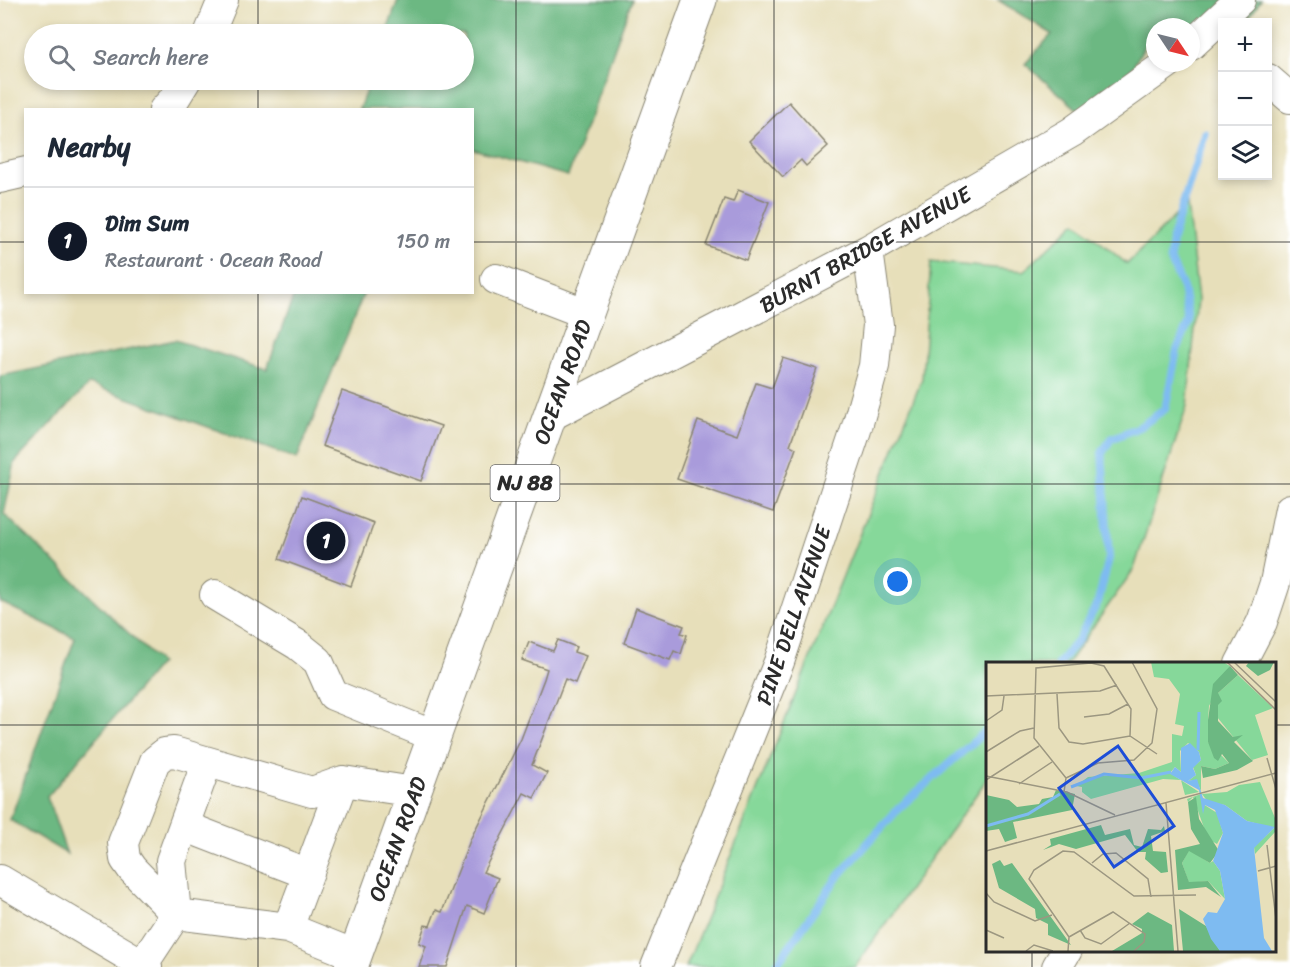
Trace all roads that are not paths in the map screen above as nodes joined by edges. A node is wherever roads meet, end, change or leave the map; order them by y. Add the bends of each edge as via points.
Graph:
1 (223, 0) edge
2 (700, 0) edge
3 (1240, 0) edge
4 (213, 24) edge
5 (1207, 38) edge
6 (1155, 72) edge
7 (1272, 82) edge
8 (180, 90) edge
9 (1290, 98) edge
10 (166, 108) edge
11 (24, 172) edge
12 (0, 178) edge
13 (868, 250) junction
14 (496, 279) dead end
15 (587, 314) junction
16 (550, 416) junction
17 (1290, 510) edge
18 (215, 595) dead end
19 (1241, 662) edge
20 (434, 736) junction
21 (207, 762) junction
22 (344, 782) junction
23 (414, 792) junction
24 (184, 826) junction
25 (308, 874) junction
26 (0, 880) edge
27 (176, 914) junction
28 (288, 928) junction
29 (1066, 952) edge
30 (353, 961) edge
31 (145, 966) edge
32 (656, 967) edge
33 (1057, 967) edge

1 - 4 street
2 - 15 main road, OCEAN ROAD / NJ 88
3 - 5 street
6 - 13 street, BURNT BRIDGE AVENUE via 1072,132
7 - 9 street
8 - 10 street
11 - 12 street
13 - 16 street, BURNT BRIDGE AVENUE
13 - 32 street, PINE DELL AVENUE via 878,325 874,366 856,430 779,662
14 - 15 street
15 - 16 main road, OCEAN ROAD / NJ 88
16 - 20 main road, OCEAN ROAD / NJ 88
17 - 19 street via 1275,583 1262,621
18 - 20 street via 311,656 318,662 333,695
20 - 23 main road, OCEAN ROAD / NJ 88
21 - 22 street via 312,792
21 - 24 street
21 - 27 street via 174,752 165,753 156,761 123,843 125,859 132,869
22 - 23 street
22 - 25 street
23 - 30 main road, OCEAN ROAD / NJ 88
24 - 25 street
24 - 27 street via 171,861
25 - 28 street
26 - 31 street
27 - 28 street
27 - 31 street
28 - 30 street
29 - 33 street

